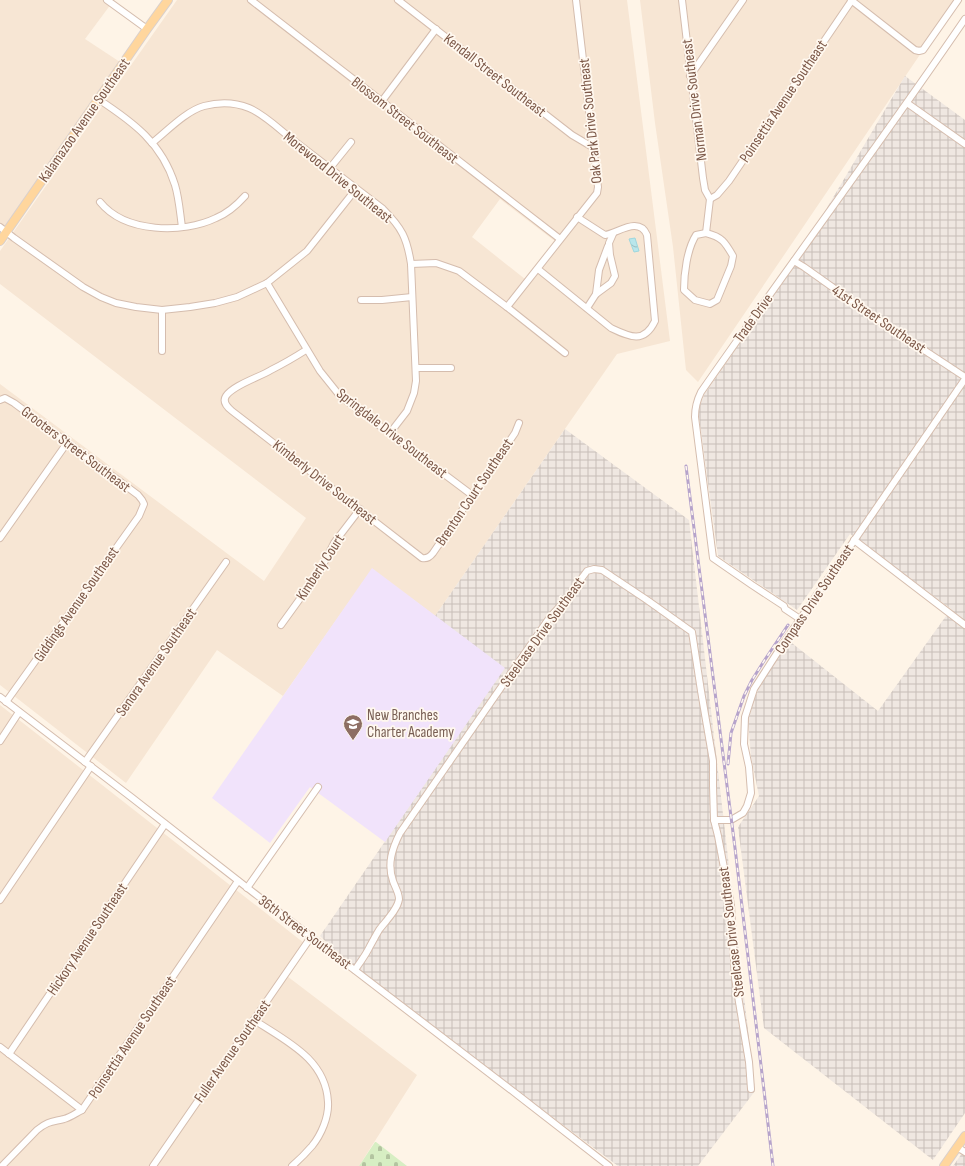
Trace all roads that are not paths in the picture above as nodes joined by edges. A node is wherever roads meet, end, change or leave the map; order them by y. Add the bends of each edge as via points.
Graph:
1 (107, 0) edge
2 (168, 0) edge
3 (251, 0) edge
4 (398, 0) edge
5 (576, 0) edge
6 (682, 0) edge
7 (743, 0) edge
8 (851, 0) edge
9 (958, 0) edge
10 (965, 19) edge
11 (147, 29) junction
12 (436, 29) junction
13 (690, 76) junction
14 (98, 99) junction
15 (382, 101) junction
16 (908, 103) junction
17 (351, 142) dead end
18 (152, 143) junction
19 (965, 144) edge
20 (594, 148) junction
21 (330, 168) junction
22 (356, 189) junction
23 (245, 196) dead end
24 (710, 199) junction
25 (100, 202) dead end
26 (577, 217) junction
27 (182, 227) junction
28 (3, 230) edge
29 (706, 233) junction
30 (613, 234) junction
31 (560, 239) junction
32 (0, 241) edge
33 (609, 243) junction
34 (794, 261) junction
35 (411, 264) junction
36 (538, 269) junction
37 (267, 283) junction
38 (596, 294) junction
39 (412, 296) junction
40 (361, 300) dead end
41 (507, 307) junction
42 (587, 308) junction
43 (162, 310) junction
44 (306, 350) junction
45 (162, 351) dead end
46 (565, 353) dead end
47 (416, 368) junction
48 (451, 368) dead end
49 (965, 378) edge
50 (3, 399) edge
51 (519, 423) dead end
52 (390, 433) junction
53 (67, 443) junction
54 (472, 495) junction
55 (144, 504) joint
56 (360, 509) junction
57 (0, 538) edge
58 (854, 540) junction
59 (426, 559) joint
60 (226, 562) dead end
61 (800, 619) junction
62 (281, 625) dead end
63 (965, 626) edge
64 (0, 697) edge
65 (6, 702) junction
66 (19, 712) junction
67 (0, 741) edge
68 (85, 762) junction
69 (91, 766) junction
70 (318, 787) dead end
71 (714, 820) junction
72 (165, 824) junction
73 (238, 881) junction
74 (247, 888) junction
75 (0, 900) edge
76 (311, 937) junction
77 (355, 970) junction
78 (254, 1020) junction
79 (0, 1047) edge
80 (9, 1054) junction
81 (751, 1090) dead end
82 (82, 1110) junction
83 (965, 1136) edge
84 (957, 1147) junction
85 (965, 1152) edge
86 (2, 1166) edge
87 (154, 1166) edge
88 (292, 1166) edge
89 (609, 1166) edge
90 (944, 1166) edge

1 - 11 street
2 - 11 main road, Kalamazoo Avenue Southeast
3 - 15 street, Blossom Street Southeast
4 - 12 street, Kendall Street Southeast
5 - 20 street, Oak Park Drive Southeast
6 - 13 street, Norman Drive Southeast
7 - 13 street
8 - 9 street via 919,52
8 - 24 street, Poinsettia Avenue Southeast via 729,181
10 - 16 street, Trade Drive
11 - 14 main road, Kalamazoo Avenue Southeast
12 - 15 street
12 - 20 street, Kendall Street Southeast via 572,135
13 - 24 street, Norman Drive Southeast via 705,190
14 - 18 street via 128,119
14 - 28 main road, Kalamazoo Avenue Southeast
15 - 31 street, Blossom Street Southeast
16 - 19 street
16 - 34 street, Trade Drive
17 - 21 street
18 - 21 street, Morewood Drive Southeast via 186,115 203,106 221,102 233,103 260,114
18 - 27 street via 166,162 175,185
20 - 26 street, Oak Park Drive Southeast via 597,193
21 - 22 street, Morewood Drive Southeast
22 - 35 street, Morewood Drive Southeast via 383,209 401,230
22 - 37 street via 307,251
23 - 27 street via 229,211 216,218
24 - 29 street
25 - 27 street via 112,214 134,223 165,228
26 - 30 street via 605,235
26 - 31 street, Oak Park Drive Southeast
28 - 32 main road, Kalamazoo Avenue Southeast
28 - 43 street via 101,297 116,303
29 - 29 street via 696,235 691,242 684,290 695,300 710,304 717,300 733,256 719,237
30 - 33 street
30 - 42 street via 626,227 635,226 647,235 655,321 644,335 634,337 611,328
31 - 36 street, Oak Park Drive Southeast
33 - 38 street via 599,270
33 - 38 street via 615,276 611,283
34 - 49 street, 41st Street Southeast
34 - 61 street, Trade Drive via 701,392 697,400 695,417 713,558
35 - 39 street, Morewood Drive Southeast
35 - 41 street via 436,263 459,271
36 - 41 street, Oak Park Drive Southeast
36 - 42 street
37 - 43 street via 237,297 215,303
37 - 44 street, Springdale Drive Southeast
38 - 42 street
39 - 40 street
39 - 47 street, Morewood Drive Southeast
41 - 46 street
43 - 45 street
44 - 52 street, Springdale Drive Southeast via 340,396
44 - 56 street, Kimberly Drive Southeast via 239,385 226,396 225,404
47 - 48 street
47 - 52 street, Morewood Drive Southeast via 414,393 407,411
49 - 58 street, Compass Drive Southeast
50 - 53 street, Grooters Street Southeast via 14,403
51 - 54 street, Brenton Court Southeast via 515,433
52 - 54 street, Springdale Drive Southeast
53 - 55 street, Grooters Street Southeast via 138,495
53 - 57 street
54 - 59 street, Brenton Court Southeast via 433,553
55 - 65 street, Giddings Avenue Southeast via 139,516
56 - 59 street, Kimberly Drive Southeast
56 - 62 street, Kimberly Court via 334,543 320,570
58 - 61 street, Compass Drive Southeast
58 - 63 street
60 - 68 street, Senora Avenue Southeast
61 - 71 street, Compass Drive Southeast via 754,689 745,717 744,744 749,767 750,793 747,806 743,813 732,820
64 - 65 street, 36th Street Southeast
65 - 66 street, 36th Street Southeast
66 - 67 street
66 - 68 street, 36th Street Southeast
68 - 69 street, 36th Street Southeast
69 - 72 street, 36th Street Southeast
69 - 75 street
70 - 74 street
71 - 77 street, Steelcase Drive Southeast via 713,761 692,632 602,570 587,571 550,617 400,833 391,855 391,869 398,902
71 - 81 street, Steelcase Drive Southeast via 731,905 735,978
72 - 73 street, 36th Street Southeast
72 - 80 street, Hickory Avenue Southeast
73 - 74 street, 36th Street Southeast
73 - 82 street, Poinsettia Avenue Southeast
74 - 76 street, 36th Street Southeast
76 - 77 street, 36th Street Southeast
76 - 78 street, Fuller Avenue Southeast
77 - 89 street, 36th Street Southeast
78 - 87 street, Fuller Avenue Southeast
78 - 88 street via 306,1055 323,1077 328,1091 329,1110 326,1122 312,1145
79 - 80 street
80 - 82 street
82 - 86 street, Poinsettia Avenue Southeast via 43,1125
83 - 84 main road
84 - 85 street
84 - 90 main road

